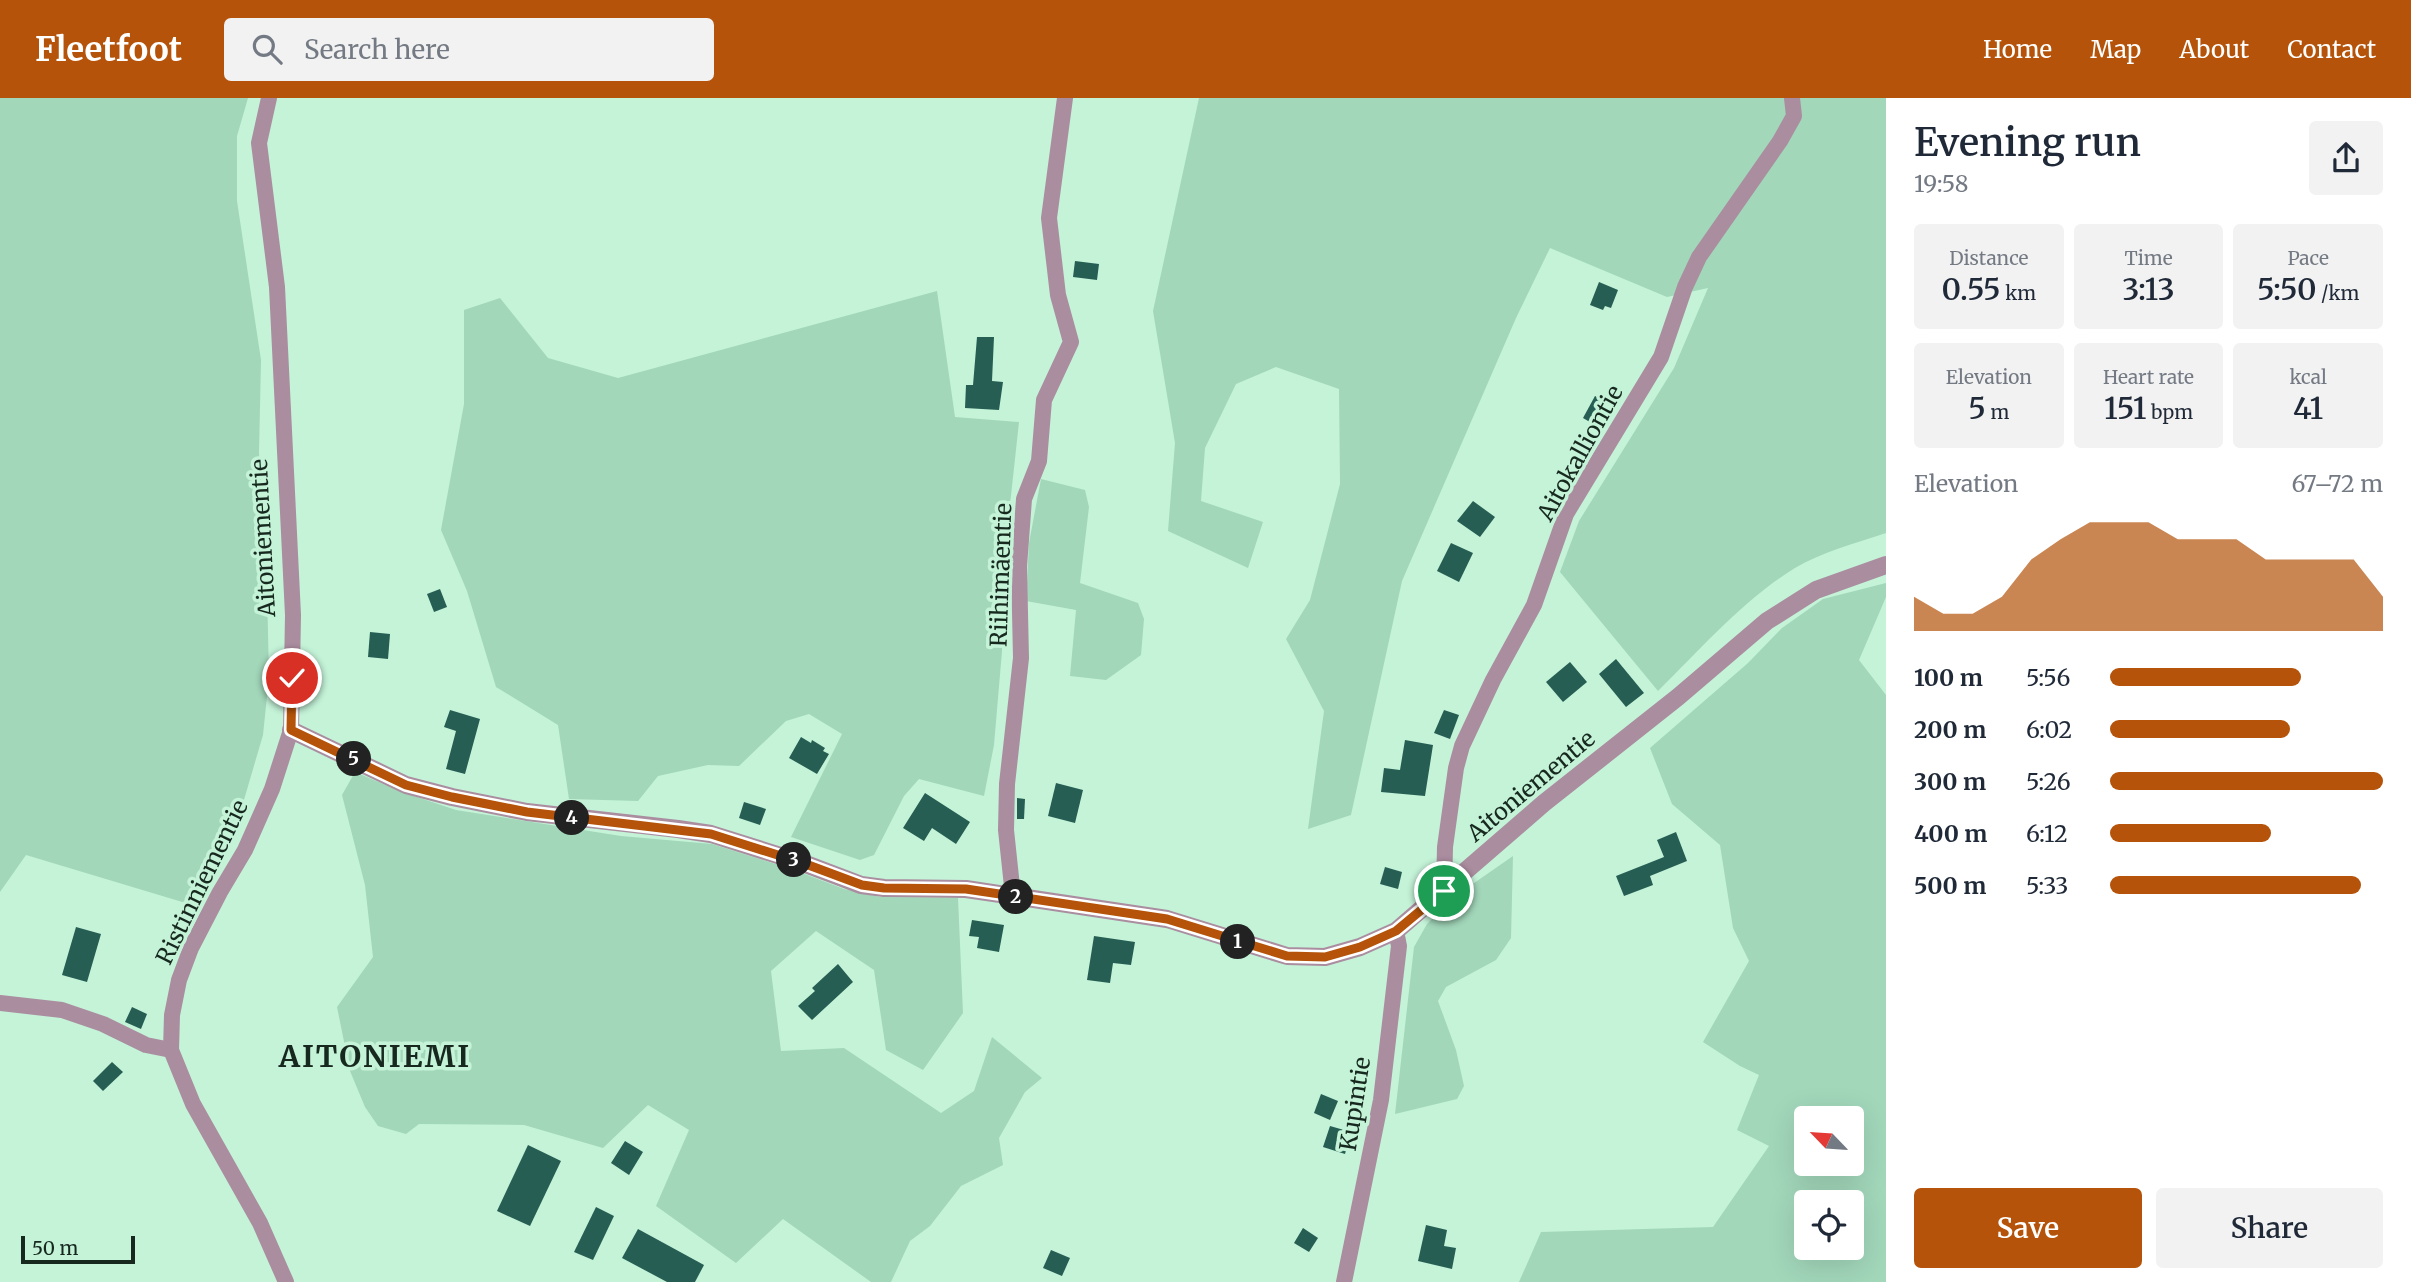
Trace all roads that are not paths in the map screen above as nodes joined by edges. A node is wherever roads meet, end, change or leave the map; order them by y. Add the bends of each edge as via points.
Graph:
1 (269, 98) edge
2 (1065, 98) edge
3 (1792, 98) edge
4 (1886, 565) edge
5 (291, 730) junction
6 (1444, 891) junction
7 (1013, 896) junction
8 (1396, 931) junction
9 (0, 1003) edge
10 (171, 1050) junction
11 (286, 1282) edge
12 (1344, 1282) edge

1 - 5 street, Aitoniementie via 259,143 276,287 293,615
2 - 7 street, Riihimäentie via 1049,218 1058,295 1071,342 1044,400 1039,461 1024,499 1019,567 1021,658 1007,784
3 - 6 street, Aitokalliontie via 1794,116 1699,257 1661,357 1566,514 1534,605 1462,746 1445,847
4 - 6 street, Aitoniementie via 1816,590 1767,621
5 - 7 street, Aitoniementie via 406,785 452,797 527,812 711,834 862,885 966,889
5 - 10 street, Ristinniementie via 245,850 191,948 172,1014
6 - 8 street, Aitoniementie
7 - 8 street, Aitoniementie via 1167,919 1287,956 1325,957
8 - 12 street, Kupintie via 1399,946 1381,1100
9 - 10 street via 62,1010 146,1045
10 - 11 street, Ristinniementie via 193,1104 260,1223

